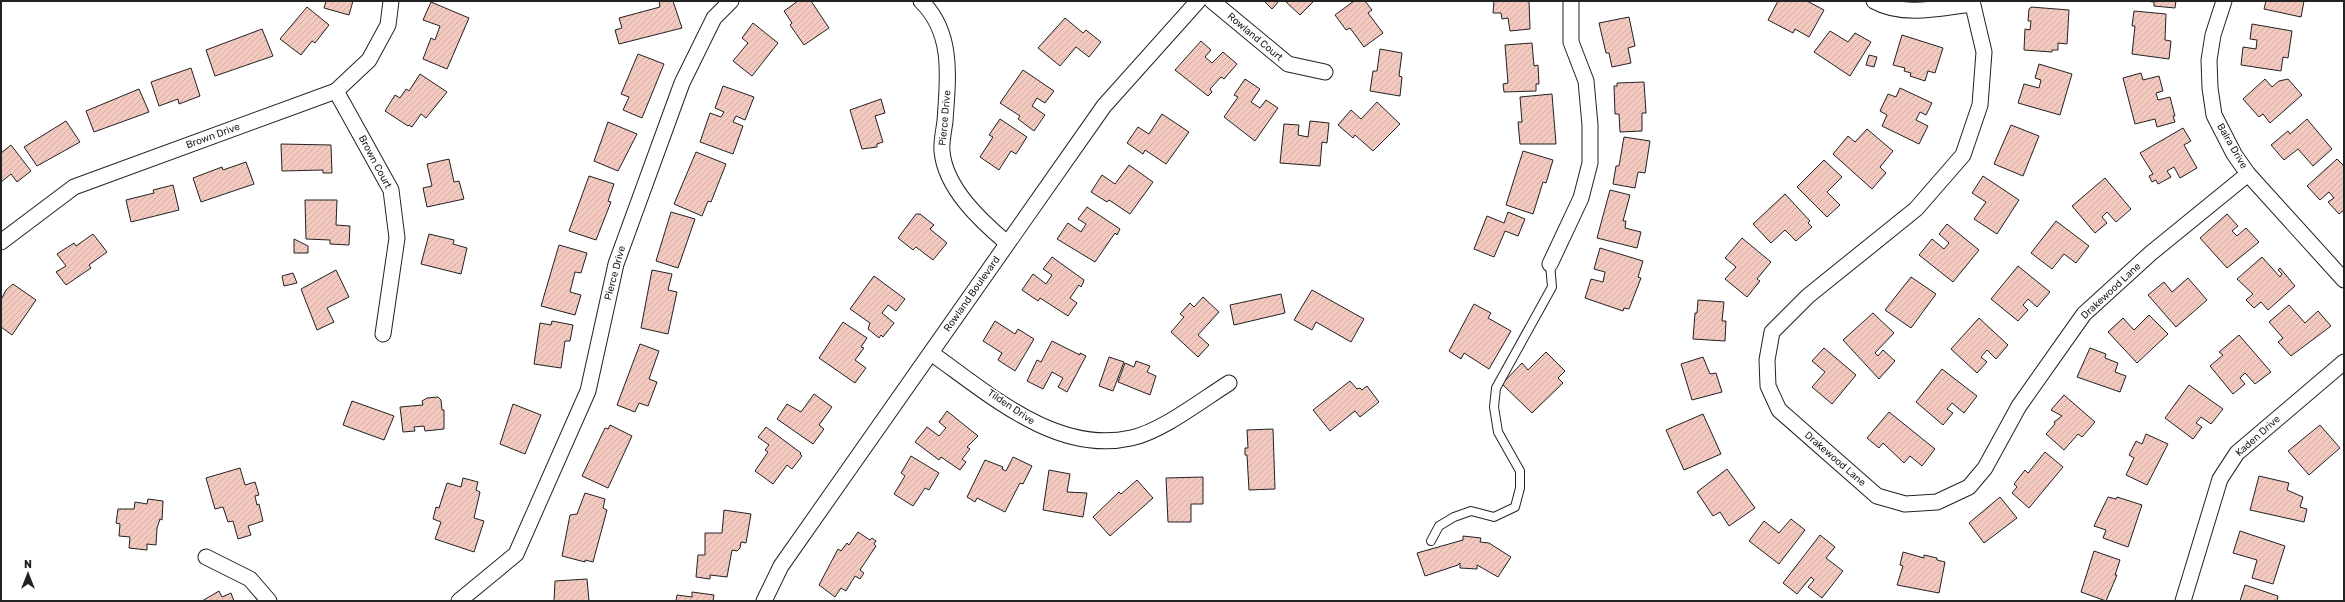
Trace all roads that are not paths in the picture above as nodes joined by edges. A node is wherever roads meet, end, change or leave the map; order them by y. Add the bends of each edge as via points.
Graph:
1 (391, 1) edge
2 (732, 1) edge
3 (921, 1) edge
4 (1198, 1) edge
5 (1212, 1) edge
6 (1571, 1) edge
7 (1874, 1) edge
8 (2224, 1) edge
9 (1971, 3) edge
10 (1325, 72) dead end
11 (336, 91) junction
12 (2248, 174) junction
13 (1, 242) edge
14 (1007, 243) junction
15 (1550, 264) joint
16 (2344, 280) edge
17 (383, 334) dead end
18 (931, 353) junction
19 (2344, 362) edge
20 (1228, 382) dead end
21 (1432, 541) dead end
22 (206, 557) dead end
23 (269, 601) edge
24 (459, 601) edge
25 (764, 601) edge
26 (2183, 601) edge

1 - 11 street, Brown Drive via 388,24 369,60
2 - 24 street, Pierce Drive via 714,18 682,83 616,264 588,391 516,554
3 - 14 street, Pierce Drive via 933,12 946,43 948,83 942,151 952,182 977,217
4 - 14 street, Rowland Boulevard via 1104,106
5 - 10 street, Rowland Court via 1288,64
6 - 15 street via 1571,42 1586,81 1590,162 1581,198
7 - 9 street via 1884,6 1921,10
8 - 12 street, Balra Drive via 2213,35 2209,60 2210,88 2214,115 2234,154
9 - 12 street, Drakewood Lane via 1984,52 1980,104 1963,155 1916,209 1808,296 1772,332 1767,360 1768,386 1779,410 1877,496 1905,504 1938,502 1969,487 1985,468 2019,406 2084,314 2151,253
11 - 13 street, Brown Drive via 74,187
11 - 17 street, Brown Court via 391,190 397,238
12 - 16 street, Balra Drive
14 - 18 street, Rowland Boulevard
15 - 21 lane via 1552,287 1496,388 1494,407 1498,432 1520,472 1520,488 1515,507 1494,517 1471,511 1454,517 1439,526
18 - 20 street, Tilden Drive via 1035,424 1062,434 1100,441 1132,438 1173,420
18 - 25 street, Rowland Boulevard via 781,566
19 - 26 street, Kaden Drive via 2237,453 2220,479
22 - 23 street via 250,579

